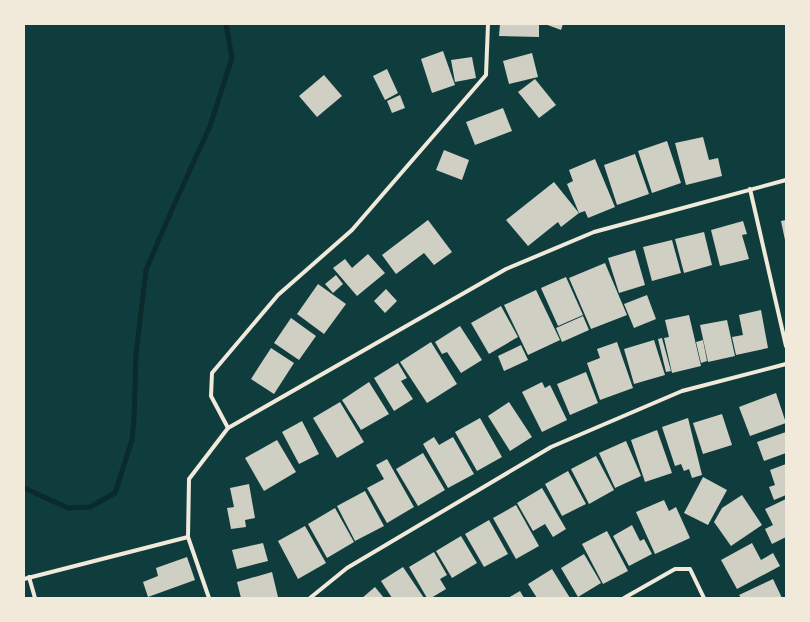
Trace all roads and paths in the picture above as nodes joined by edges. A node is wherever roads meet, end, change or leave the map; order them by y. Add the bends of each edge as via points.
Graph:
1 (488, 24) edge
2 (786, 180) edge
3 (750, 190) junction
4 (786, 346) edge
5 (786, 364) edge
6 (228, 428) junction
7 (188, 537) junction
8 (29, 577) junction
9 (24, 579) edge
10 (35, 598) edge
11 (209, 598) edge
12 (310, 598) edge
13 (624, 598) edge
14 (704, 598) edge

1 - 6 street via 486,75 352,230 278,295 212,373 211,396
2 - 3 street
3 - 4 street
3 - 6 street via 594,232 506,269
5 - 12 street via 682,391 551,447 347,568
6 - 7 street via 189,479
7 - 8 street
7 - 11 street
8 - 9 street
8 - 10 street
13 - 14 street via 675,569 690,569

